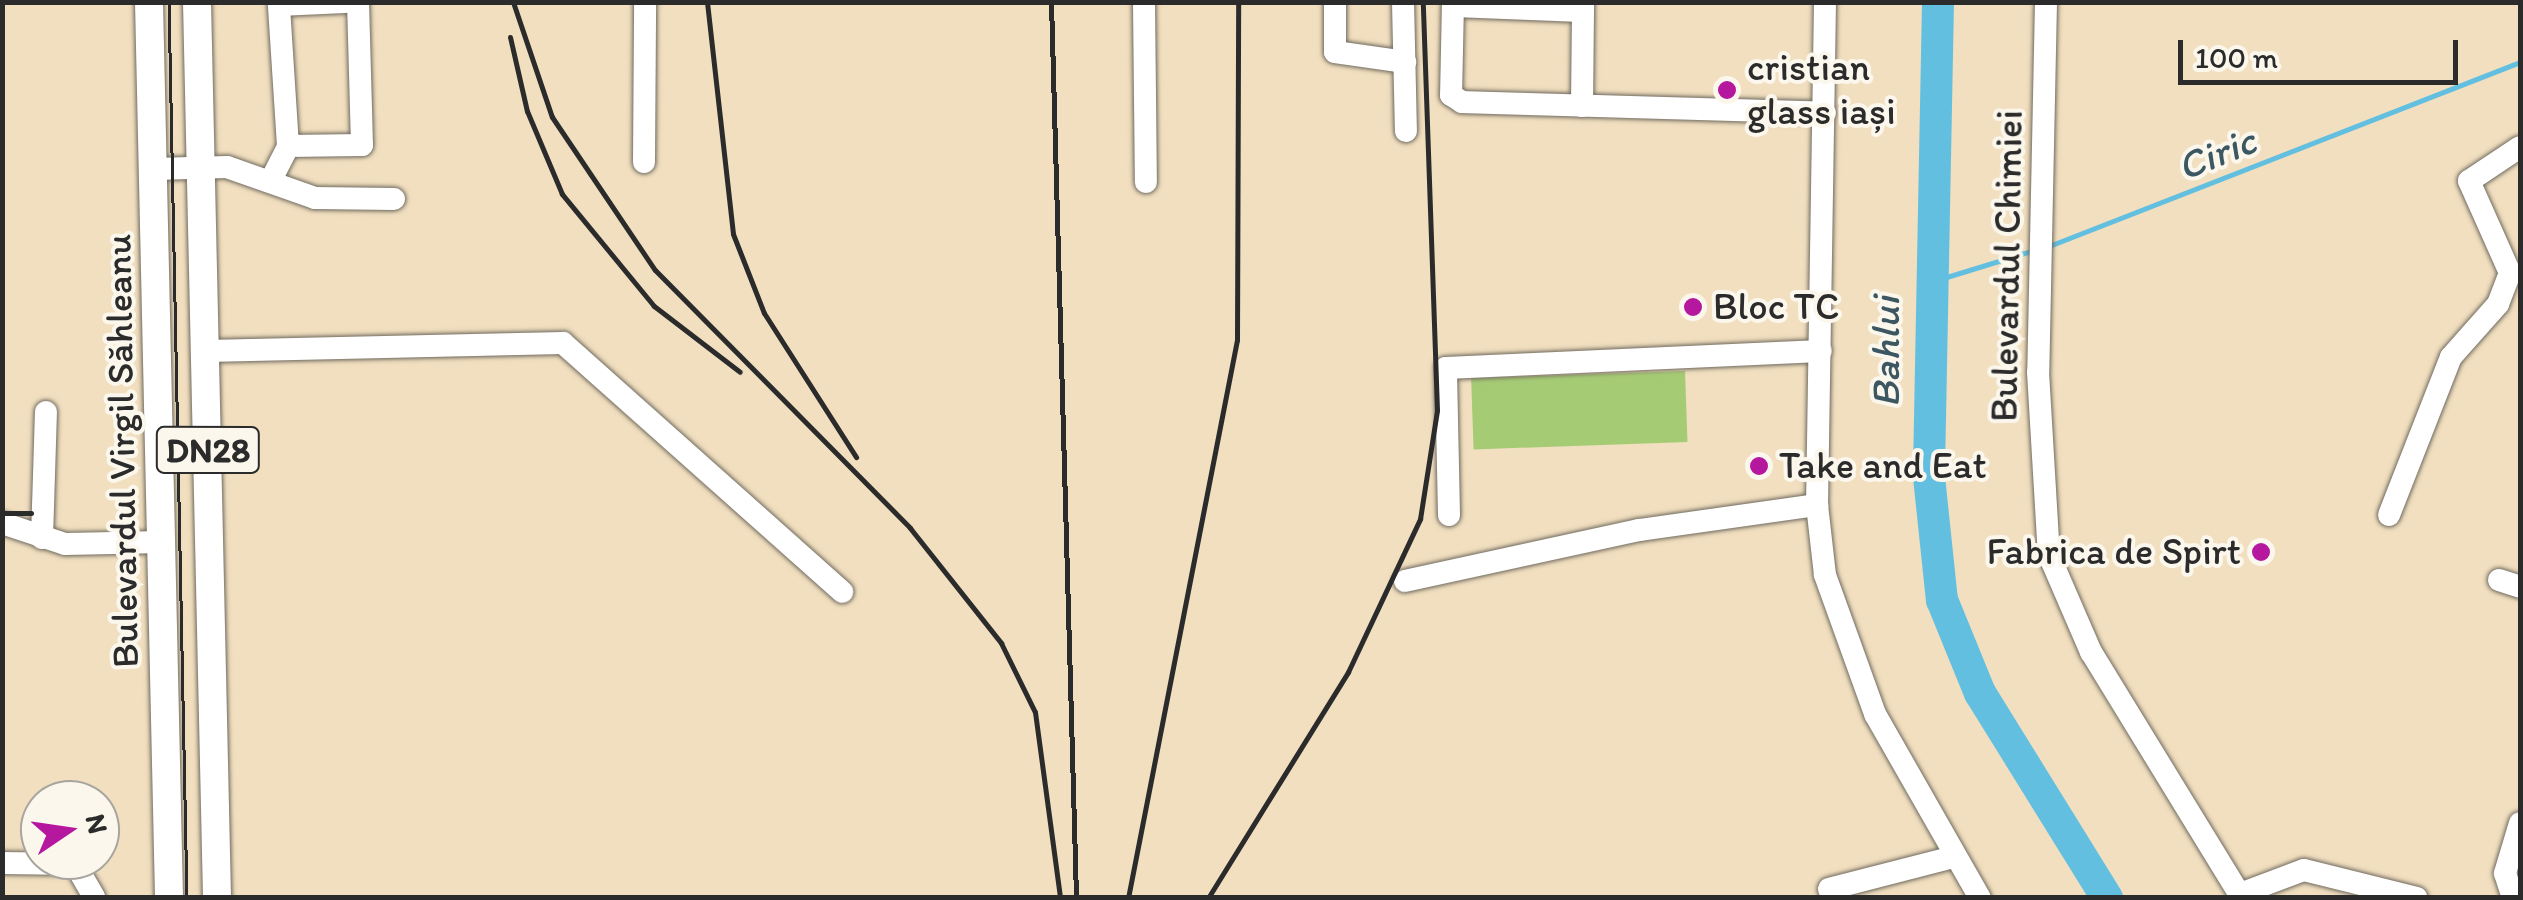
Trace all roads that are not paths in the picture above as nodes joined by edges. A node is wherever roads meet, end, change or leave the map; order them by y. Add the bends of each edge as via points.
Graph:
1 (149, 2) edge
2 (197, 2) edge
3 (344, 2) edge
4 (358, 2) edge
5 (645, 2) edge
6 (1144, 2) edge
7 (1335, 2) edge
8 (1403, 2) edge
9 (1826, 2) edge
10 (2046, 2) edge
11 (1454, 4) edge
12 (1583, 7) edge
13 (1405, 62) junction
14 (1582, 106) junction
15 (1825, 113) junction
16 (1406, 131) dead end
17 (288, 146) junction
18 (2520, 147) edge
19 (644, 162) dead end
20 (201, 167) junction
21 (154, 169) junction
22 (271, 180) junction
23 (1146, 182) dead end
24 (394, 199) dead end
25 (206, 351) junction
26 (1820, 351) junction
27 (46, 412) dead end
28 (1817, 505) junction
29 (1449, 515) dead end
30 (2388, 515) dead end
31 (2, 522) edge
32 (42, 538) junction
33 (162, 542) junction
34 (1405, 581) dead end
35 (842, 592) dead end
36 (2520, 823) edge
37 (1954, 857) junction
38 (2, 863) edge
39 (1829, 890) dead end
40 (2241, 896) edge
41 (95, 898) edge
42 (169, 898) edge
43 (217, 898) edge
44 (1980, 898) edge
45 (2417, 898) edge
46 (2513, 898) edge

1 - 21 main road, Bulevardul Virgil Săhleanu / DN28
2 - 20 main road, DN28
3 - 17 street via 280,6
4 - 17 street via 362,145
5 - 19 street
6 - 23 street
7 - 13 street via 1335,52
8 - 13 street
9 - 15 street
10 - 40 street, Bulevardul Chimiei via 2040,507 2048,556 2091,652
11 - 12 street
11 - 14 street via 1453,98
12 - 14 street
13 - 16 street
14 - 15 street
15 - 26 street
17 - 22 street
18 - 30 street via 2468,181 2510,273 2498,304 2451,357
20 - 21 street
20 - 22 street
20 - 25 main road, DN28
21 - 33 main road, Bulevardul Virgil Săhleanu / DN28
22 - 24 street via 315,198
25 - 35 street via 563,342
25 - 43 main road, DN28
26 - 28 street
26 - 29 street via 1446,368
27 - 32 street
28 - 34 street via 1639,530
28 - 37 street via 1846,646
31 - 32 street
32 - 33 street
33 - 42 main road, Bulevardul Virgil Săhleanu / DN28
36 - 46 street via 2505,873
37 - 39 street
37 - 44 street
38 - 41 street via 75,864
40 - 45 street via 2304,870

